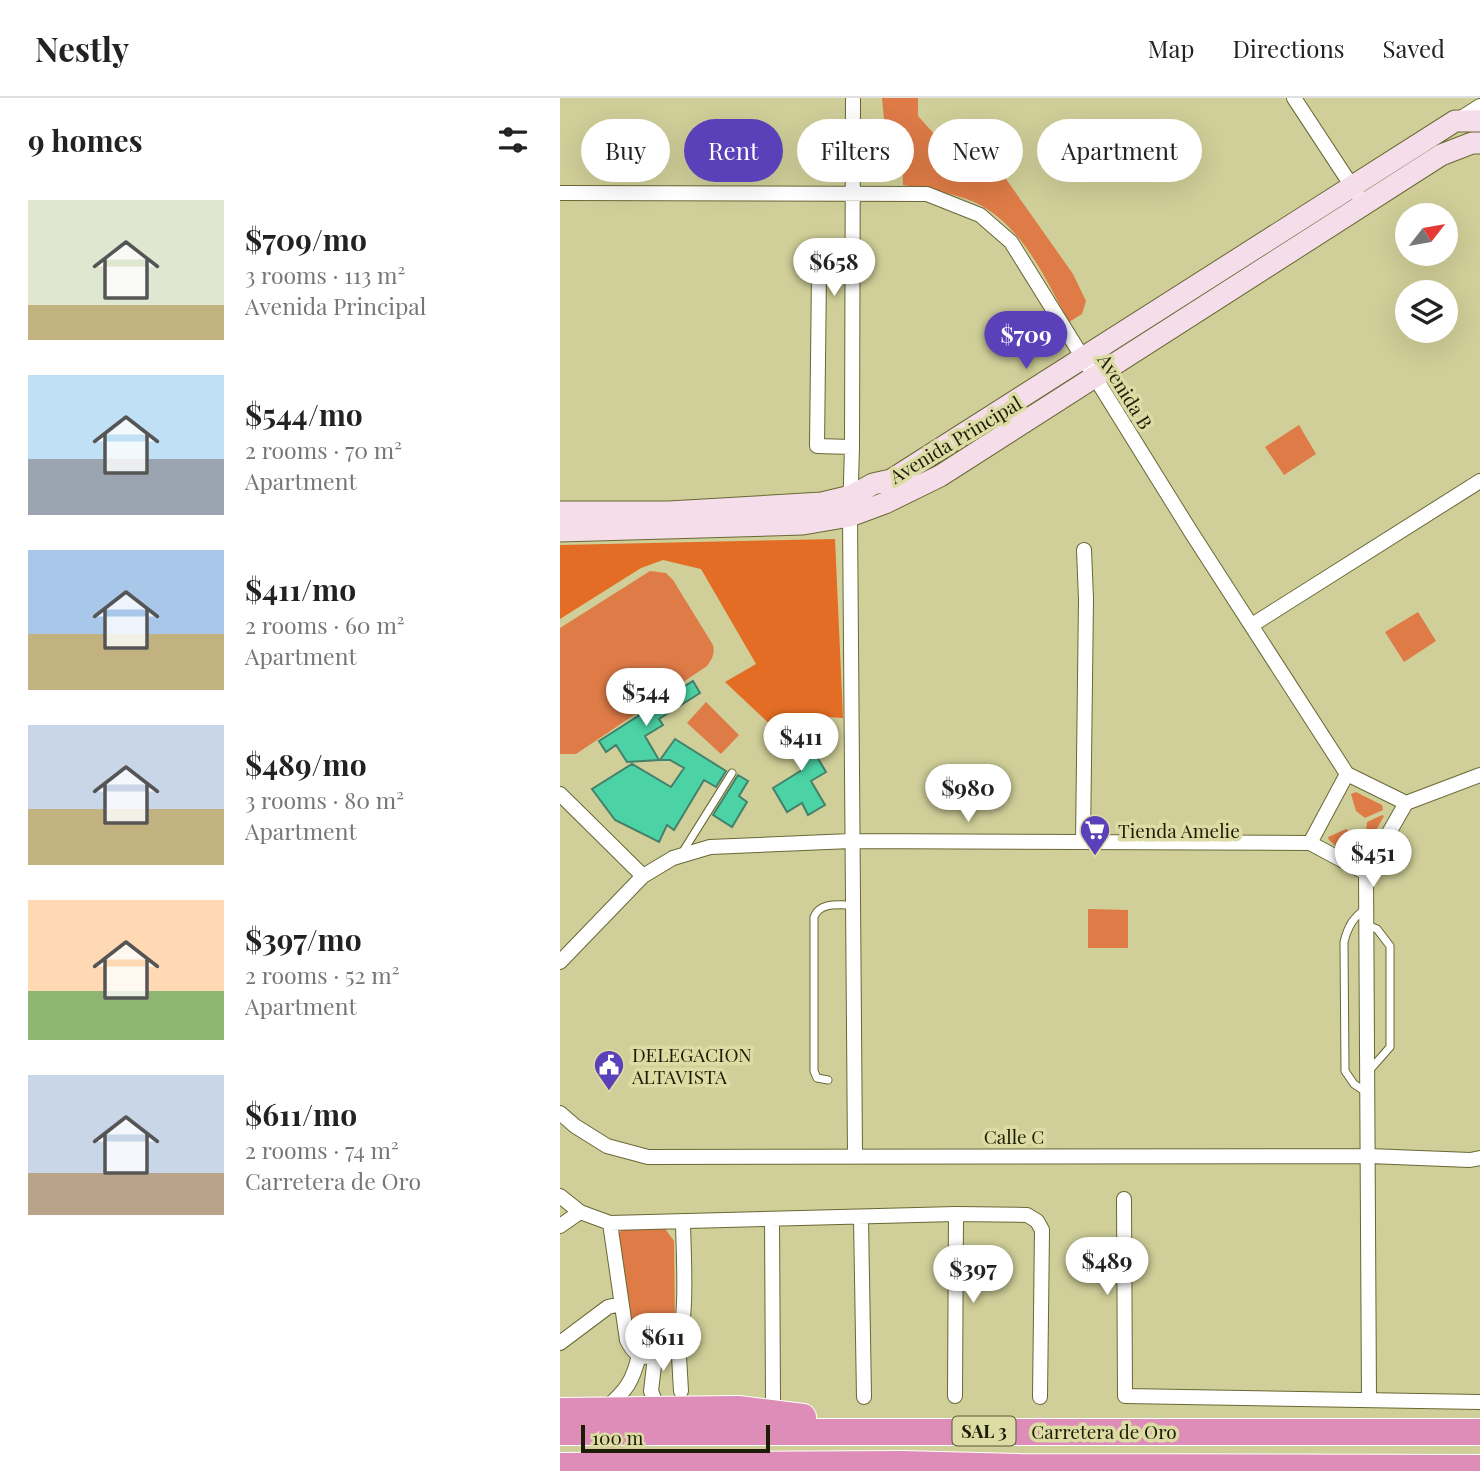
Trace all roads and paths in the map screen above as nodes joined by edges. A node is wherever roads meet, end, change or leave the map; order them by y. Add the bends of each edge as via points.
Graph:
1 (1294, 98) edge
2 (853, 100) dead end
3 (1480, 106) edge
4 (1455, 121) junction
5 (1480, 121) edge
6 (1480, 143) edge
7 (560, 193) edge
8 (852, 194) junction
9 (1358, 195) junction
10 (852, 274) junction
11 (1083, 358) junction
12 (1095, 378) junction
13 (852, 447) junction
14 (1480, 481) edge
15 (850, 506) junction
16 (560, 512) edge
17 (560, 531) edge
18 (1084, 550) dead end
19 (1252, 625) junction
20 (732, 773) dead end
21 (1347, 774) junction
22 (1480, 775) edge
23 (560, 794) edge
24 (1406, 803) junction
25 (851, 841) junction
26 (1083, 842) junction
27 (1310, 844) junction
28 (680, 856) junction
29 (1366, 873) junction
30 (642, 876) junction
31 (852, 905) junction
32 (1366, 907) junction
33 (1367, 925) junction
34 (560, 962) edge
35 (1367, 1072) junction
36 (828, 1080) dead end
37 (1368, 1093) junction
38 (560, 1113) edge
39 (855, 1155) junction
40 (1368, 1156) junction
41 (1480, 1158) edge
42 (560, 1196) edge
43 (1124, 1199) dead end
44 (579, 1212) junction
45 (956, 1214) junction
46 (861, 1218) junction
47 (772, 1219) junction
48 (683, 1221) junction
49 (610, 1223) junction
50 (560, 1226) edge
51 (621, 1304) junction
52 (560, 1343) edge
53 (675, 1346) junction
54 (639, 1355) junction
55 (655, 1357) junction
56 (681, 1391) dead end
57 (955, 1396) dead end
58 (864, 1397) dead end
59 (1040, 1397) dead end
60 (773, 1399) dead end
61 (1369, 1400) junction
62 (1480, 1402) edge
63 (658, 1409) junction
64 (560, 1411) edge
65 (602, 1411) junction
66 (933, 1430) junction
67 (560, 1432) edge
68 (1409, 1432) junction
69 (1479, 1432) edge
70 (560, 1466) edge
71 (904, 1468) edge
72 (1409, 1468) junction
73 (1479, 1468) edge
74 (1030, 1469) edge
75 (1303, 1469) edge

1 - 9 street
2 - 8 street
3 - 4 street, Avenida Principal
4 - 5 street
4 - 9 street, Avenida Principal
6 - 9 street, Avenida Principal via 1441,155
7 - 8 street, Avenida B
8 - 10 street
8 - 11 street, Avenida B via 927,194 980,215 1011,242
9 - 11 street, Avenida Principal
9 - 12 street, Avenida Principal
10 - 13 street
10 - 13 street via 819,274 817,446
11 - 12 street, Avenida B
11 - 15 street, Avenida Principal via 911,470 873,484
12 - 15 street, Avenida Principal via 940,476 886,503
12 - 19 street, Avenida B
13 - 15 street
14 - 19 street
15 - 16 street, Avenida Principal via 822,503
15 - 17 street, Avenida Principal via 803,524
15 - 25 street
18 - 26 street
19 - 21 street, Avenida B
20 - 28 lane
21 - 24 street
21 - 27 street
22 - 24 street
23 - 30 street
24 - 29 street
25 - 26 street
25 - 28 street via 709,847
25 - 31 street
26 - 27 street
27 - 29 street
28 - 30 street
29 - 32 street
30 - 34 street
31 - 36 lane via 821,907 814,917 814,1071 817,1078
31 - 39 street
32 - 33 street
32 - 37 lane via 1348,927 1344,942 1345,1071
33 - 35 street
33 - 35 lane via 1377,929 1390,946 1390,1047
35 - 37 street
37 - 40 street
38 - 39 street, Calle C via 607,1146 648,1157
39 - 40 street, Calle C
40 - 41 street, Calle C
40 - 61 street
42 - 44 street
43 - 61 street via 1125,1396
44 - 49 street
44 - 50 street
45 - 46 street
45 - 57 street
45 - 59 street via 1027,1215 1042,1230
46 - 47 street
46 - 58 street
47 - 48 street
47 - 60 street
48 - 49 street
48 - 53 street via 683,1320
49 - 51 street
51 - 52 street via 608,1307
51 - 54 street via 627,1340
53 - 55 street
53 - 56 street
54 - 55 street
54 - 65 street via 626,1389
55 - 63 street via 651,1391
61 - 62 street
63 - 65 highway
63 - 66 highway via 738,1409
64 - 65 highway
66 - 67 highway, Carretera de Oro / SAL 3
66 - 68 highway, Carretera de Oro / SAL 3
68 - 69 highway, Carretera de Oro / SAL 3
68 - 72 highway via 1420,1452
69 - 73 highway via 1464,1446 1468,1459
70 - 71 highway, Carretera de Oro / SAL 3
71 - 74 highway, Carretera de Oro / SAL 3
72 - 73 highway, Carretera de Oro / SAL 3
72 - 75 highway, Carretera de Oro / SAL 3
74 - 75 highway, Carretera de Oro / SAL 3

